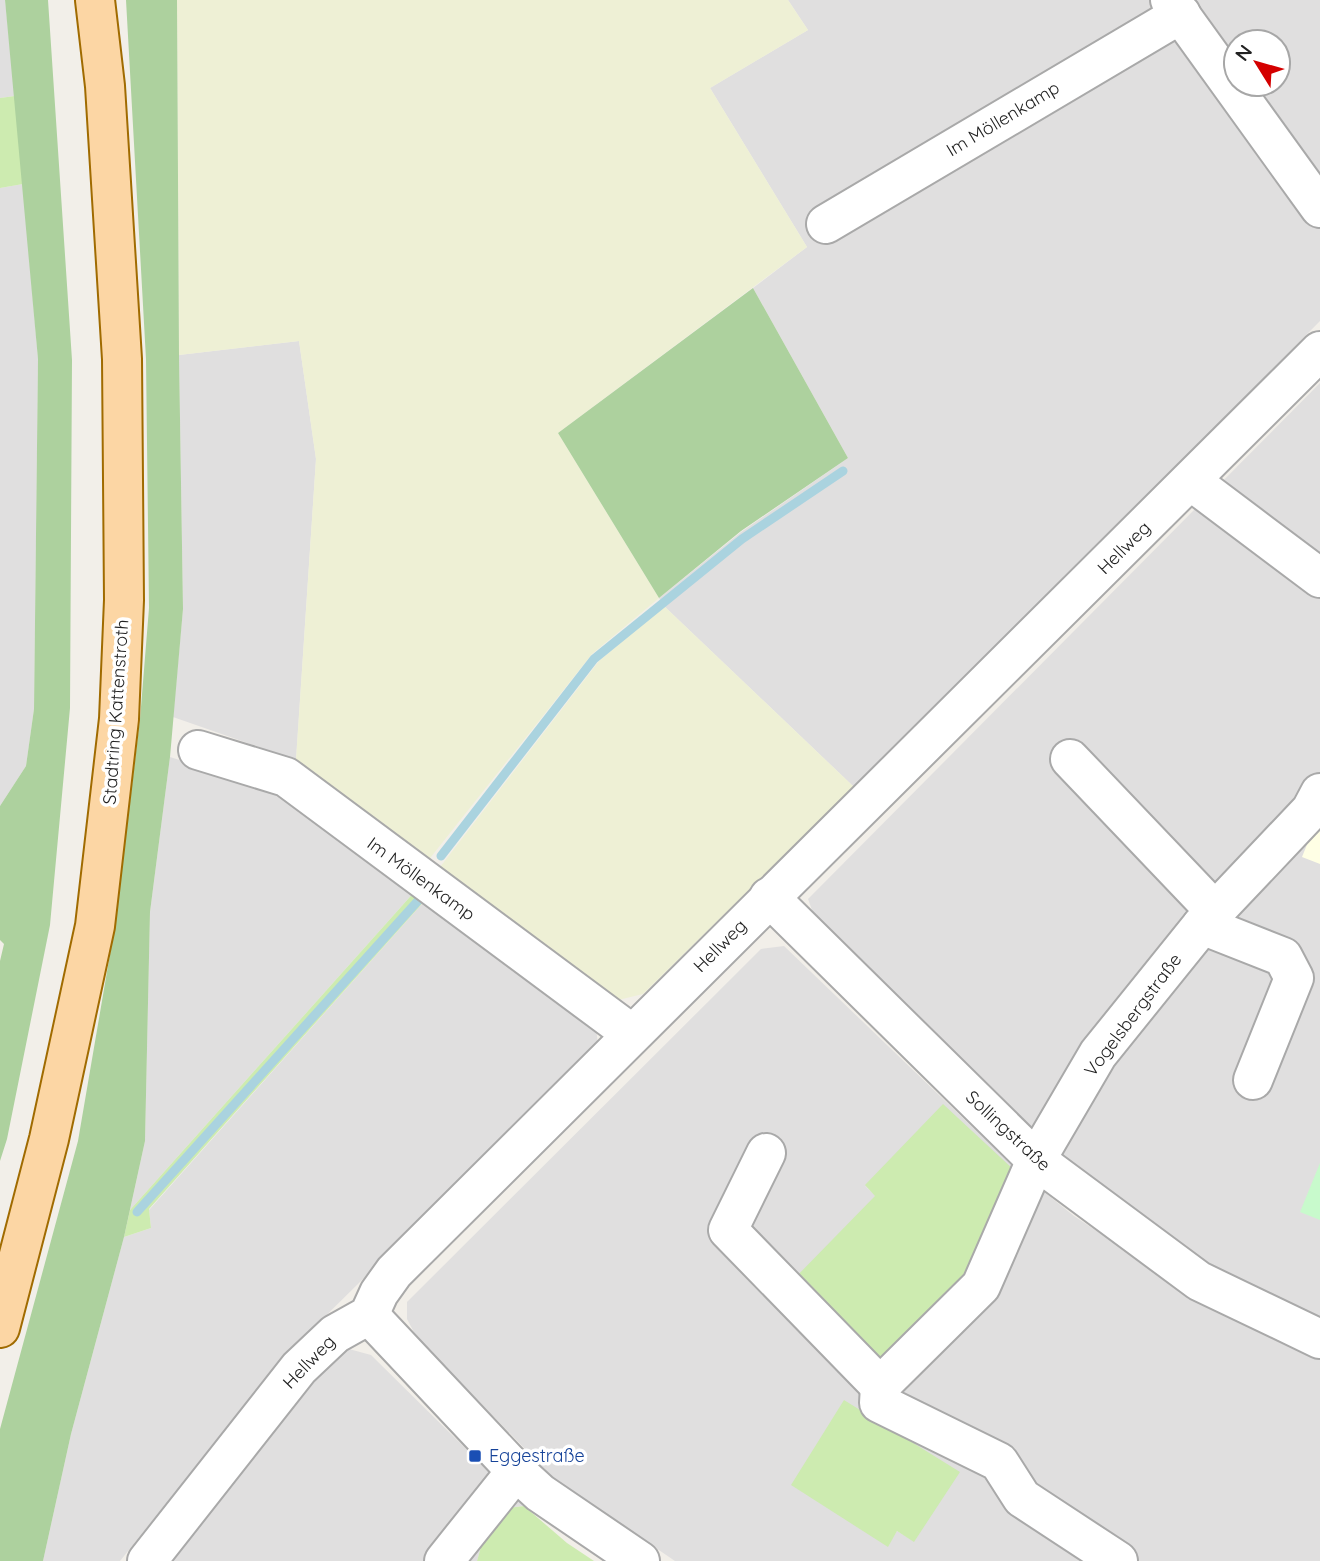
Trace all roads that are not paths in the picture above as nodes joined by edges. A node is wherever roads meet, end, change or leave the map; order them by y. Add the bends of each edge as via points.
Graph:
1 (94, 0) edge
2 (108, 0) edge
3 (1175, 7) edge
4 (105, 86) junction
5 (1320, 208) edge
6 (826, 224) dead end
7 (1320, 351) edge
8 (1191, 481) junction
9 (1320, 578) edge
10 (198, 750) dead end
11 (1070, 759) dead end
12 (1320, 793) edge
13 (769, 897) junction
14 (1209, 918) junction
15 (632, 1034) junction
16 (1253, 1080) dead end
17 (766, 1153) dead end
18 (1036, 1160) junction
19 (369, 1315) junction
20 (0, 1328) edge
21 (1320, 1339) edge
22 (880, 1386) junction
23 (516, 1471) junction
24 (147, 1561) edge
25 (444, 1561) edge
26 (640, 1561) edge
27 (1118, 1561) edge

1 - 4 main road, Stadtring Kattenstroth
2 - 4 main road, Stadtring Kattenstroth
3 - 5 street
3 - 6 street, Im Möllenkamp
4 - 20 main road, Stadtring Kattenstroth via 122,359 124,600 119,719 95,926 49,1139
7 - 8 street, Hellweg
8 - 9 street
8 - 13 street, Hellweg
10 - 15 street, Im Möllenkamp via 286,778
11 - 14 street
12 - 14 street, Vogelsbergstraße via 1311,810
13 - 15 street, Hellweg
13 - 18 street, Sollingstraße
14 - 16 street via 1283,957 1294,978
14 - 18 street, Vogelsbergstraße via 1098,1054
15 - 19 street, Hellweg via 394,1272
17 - 22 street via 728,1230
18 - 21 street, Sollingstraße via 1199,1281
18 - 22 street, Vogelsbergstraße via 981,1286
19 - 23 street
19 - 24 street, Hellweg via 335,1334 299,1367
22 - 27 street via 879,1403 999,1462 1022,1498
23 - 25 street
23 - 26 street via 540,1493

